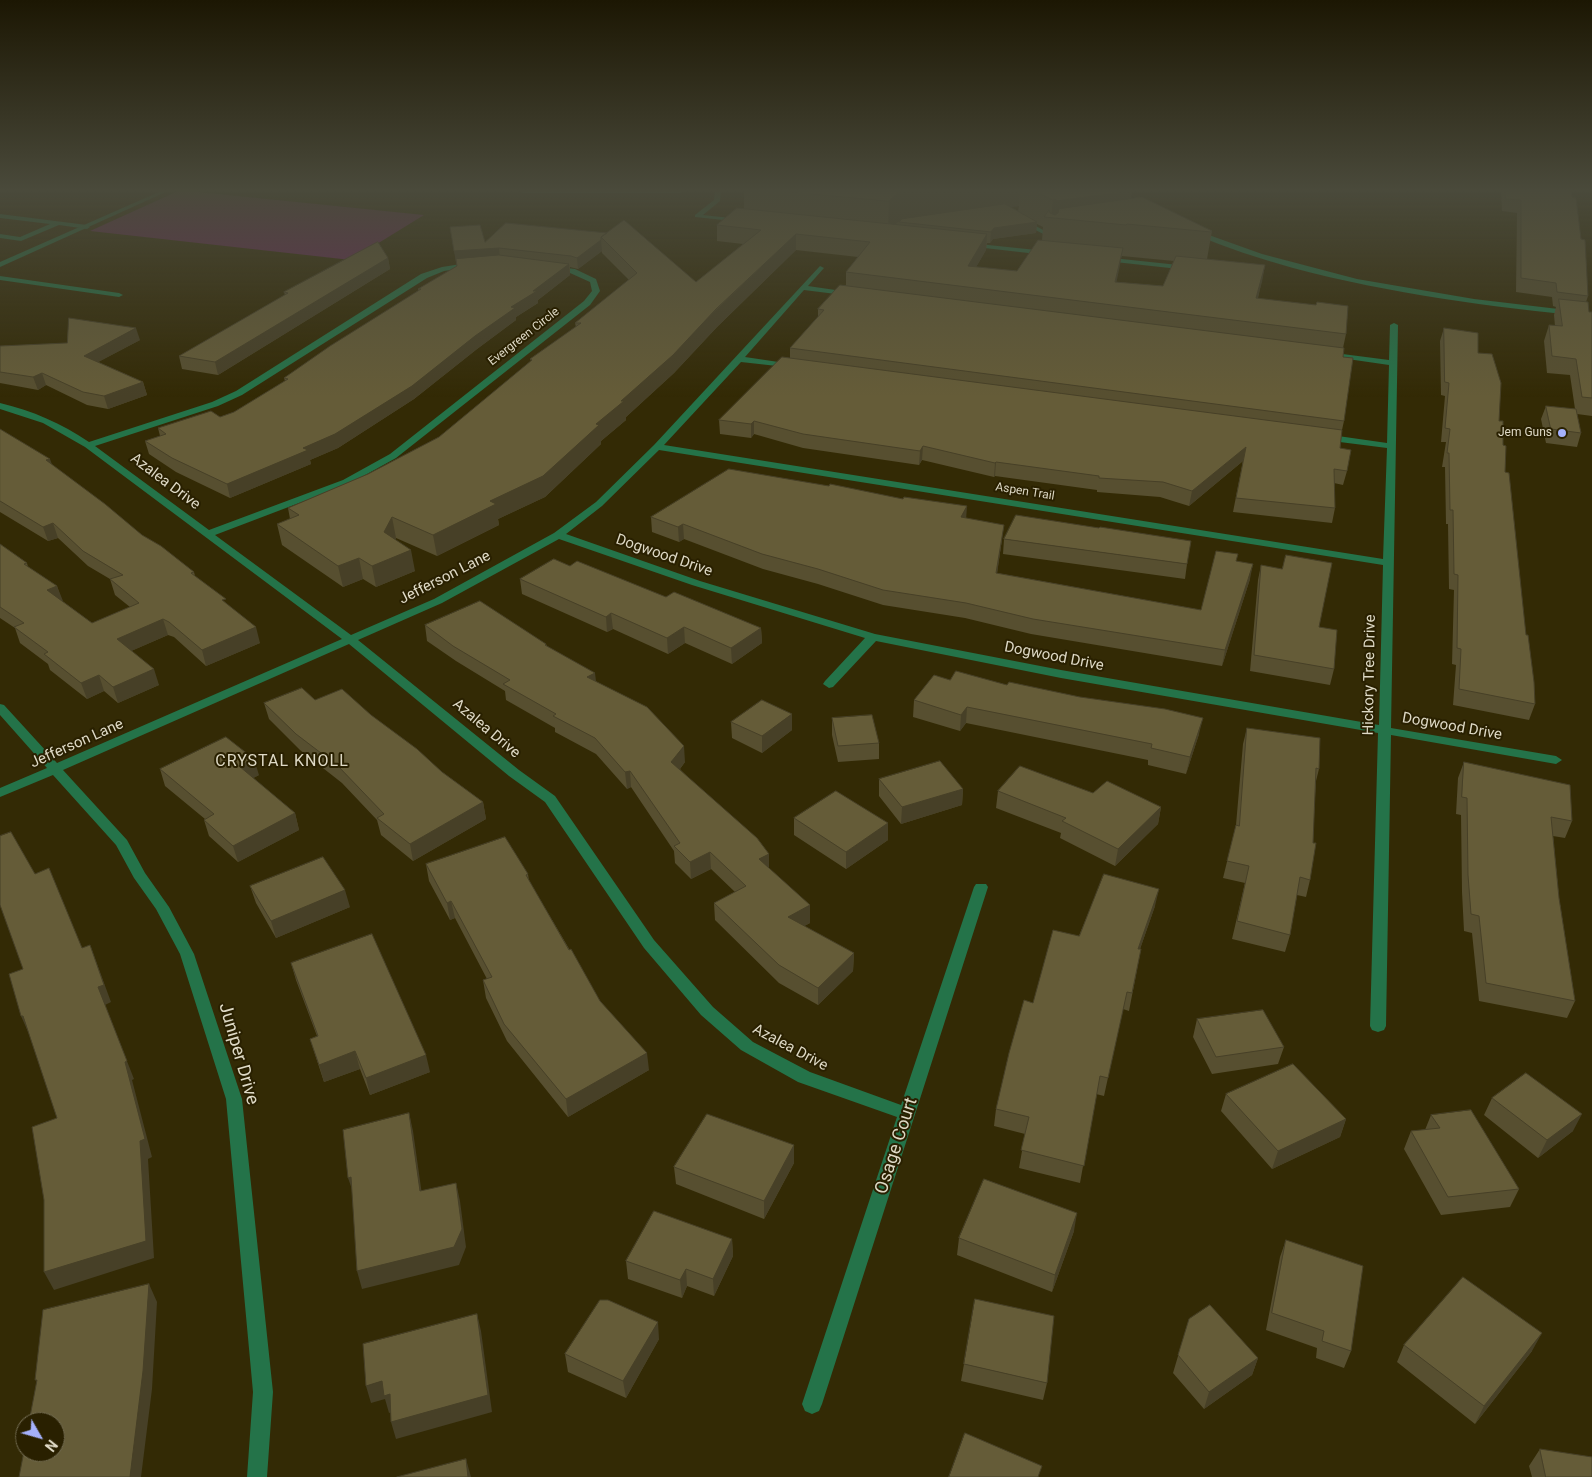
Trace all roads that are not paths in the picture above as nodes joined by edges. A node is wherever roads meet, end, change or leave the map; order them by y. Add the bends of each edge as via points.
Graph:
1 (12, 260) edge
2 (1108, 260) edge
3 (1273, 260) edge
4 (487, 263) edge
5 (0, 265) edge
6 (544, 267) edge
7 (820, 268) dead end
8 (1195, 269) edge
9 (0, 278) edge
10 (802, 288) junction
11 (119, 295) dead end
12 (861, 296) edge
13 (1592, 314) edge
14 (1394, 325) dead end
15 (1314, 353) edge
16 (740, 359) junction
17 (1393, 363) junction
18 (799, 367) edge
19 (0, 406) edge
20 (1312, 436) edge
21 (88, 445) junction
22 (1391, 446) junction
23 (658, 447) junction
24 (208, 534) junction
25 (558, 535) junction
26 (1389, 563) junction
27 (873, 637) junction
28 (351, 640) junction
29 (829, 684) dead end
30 (0, 708) edge
31 (1385, 731) junction
32 (1556, 760) dead end
33 (55, 769) junction
34 (0, 793) edge
35 (981, 887) dead end
36 (1378, 1026) dead end
37 (908, 1114) junction
38 (812, 1404) dead end
39 (257, 1477) edge

1 - 5 street
2 - 8 street
3 - 13 street via 1395,289 1476,302
4 - 21 street via 461,265 424,276 223,401
6 - 24 street, Evergreen Circle via 572,271 593,282 596,291 587,302 394,456 346,482
7 - 10 street, Jefferson Lane
9 - 11 street
10 - 12 street
10 - 16 street, Jefferson Lane
14 - 17 street, Hickory Tree Drive
15 - 17 street
16 - 18 street
16 - 23 street, Jefferson Lane
17 - 22 street, Hickory Tree Drive
19 - 21 street, Azalea Drive via 37,414
20 - 22 street
21 - 24 street, Azalea Drive
22 - 26 street, Hickory Tree Drive
23 - 25 street, Jefferson Lane via 599,504
23 - 26 street, Aspen Trail
24 - 28 street, Azalea Drive
25 - 27 street, Dogwood Drive via 696,583
25 - 28 street, Jefferson Lane via 438,601
26 - 31 street, Hickory Tree Drive
27 - 29 street
27 - 31 street, Dogwood Drive
28 - 33 street, Jefferson Lane
28 - 37 street, Azalea Drive via 550,799 649,944 707,1011 747,1046 804,1077
30 - 33 street, Juniper Drive
31 - 32 street, Dogwood Drive
31 - 36 street, Hickory Tree Drive
33 - 34 street, Jefferson Lane
33 - 39 street, Juniper Drive via 122,843 162,907 187,954 234,1099 263,1392
35 - 37 street, Osage Court
37 - 38 street, Osage Court

